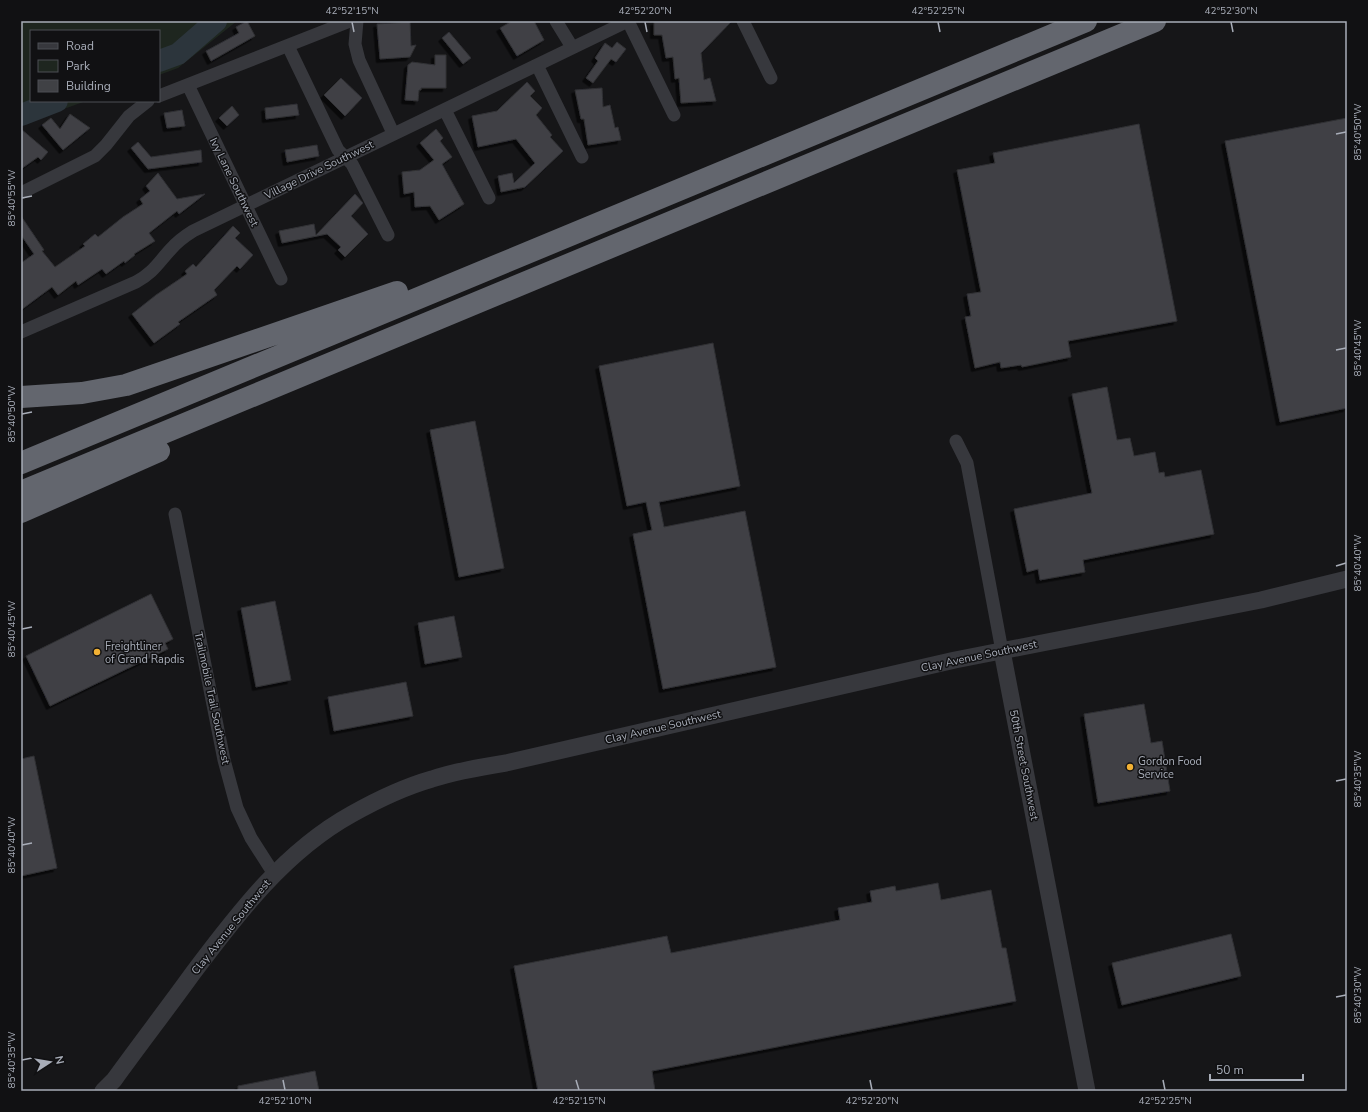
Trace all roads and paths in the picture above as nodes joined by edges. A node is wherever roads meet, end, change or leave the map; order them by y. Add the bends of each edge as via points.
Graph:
1 (350, 21) edge
2 (357, 21) edge
3 (556, 21) edge
4 (628, 21) edge
5 (743, 21) edge
6 (1086, 21) edge
7 (1155, 21) edge
8 (288, 46) junction
9 (572, 47) junction
10 (537, 65) junction
11 (771, 78) dead end
12 (188, 85) junction
13 (160, 96) edge
14 (147, 102) edge
15 (445, 110) junction
16 (674, 115) dead end
17 (393, 133) junction
18 (582, 157) dead end
19 (346, 158) junction
20 (21, 193) edge
21 (489, 198) dead end
22 (246, 205) junction
23 (580, 230) junction
24 (388, 235) dead end
25 (281, 279) dead end
26 (421, 326) junction
27 (21, 332) edge
28 (21, 396) edge
29 (956, 440) dead end
30 (21, 463) edge
31 (21, 492) edge
32 (21, 512) edge
33 (175, 514) dead end
34 (1347, 579) edge
35 (1002, 651) junction
36 (274, 874) junction
37 (104, 1091) edge
38 (1087, 1091) edge

1 - 8 street
2 - 17 street via 355,44 359,60
3 - 9 street
4 - 9 street, Village Drive Southwest
4 - 16 street
5 - 11 street
6 - 23 highway
7 - 26 highway
8 - 12 street
8 - 19 street via 338,150
9 - 10 street, Village Drive Southwest
10 - 15 street, Village Drive Southwest
10 - 18 street
12 - 13 street
12 - 22 street, Ivy Lane Southwest
14 - 20 street via 128,116 95,156
15 - 17 street, Village Drive Southwest
15 - 21 street
17 - 19 street, Village Drive Southwest
19 - 22 street, Village Drive Southwest
19 - 24 street via 352,164
22 - 25 street, Ivy Lane Southwest
22 - 27 street, Village Drive Southwest via 184,237 155,269 136,282
23 - 28 highway via 136,382 82,393
23 - 30 highway
26 - 31 highway
26 - 32 highway via 254,408
29 - 35 street, 50th Street Southwest via 967,463
33 - 36 street, Trailmobile Trail Southwest via 224,760 235,802 251,838
34 - 35 street, Clay Avenue Southwest via 1261,600
35 - 36 street, Clay Avenue Southwest via 432,778 350,814
35 - 38 street, 50th Street Southwest
36 - 37 street, Clay Avenue Southwest via 243,909

